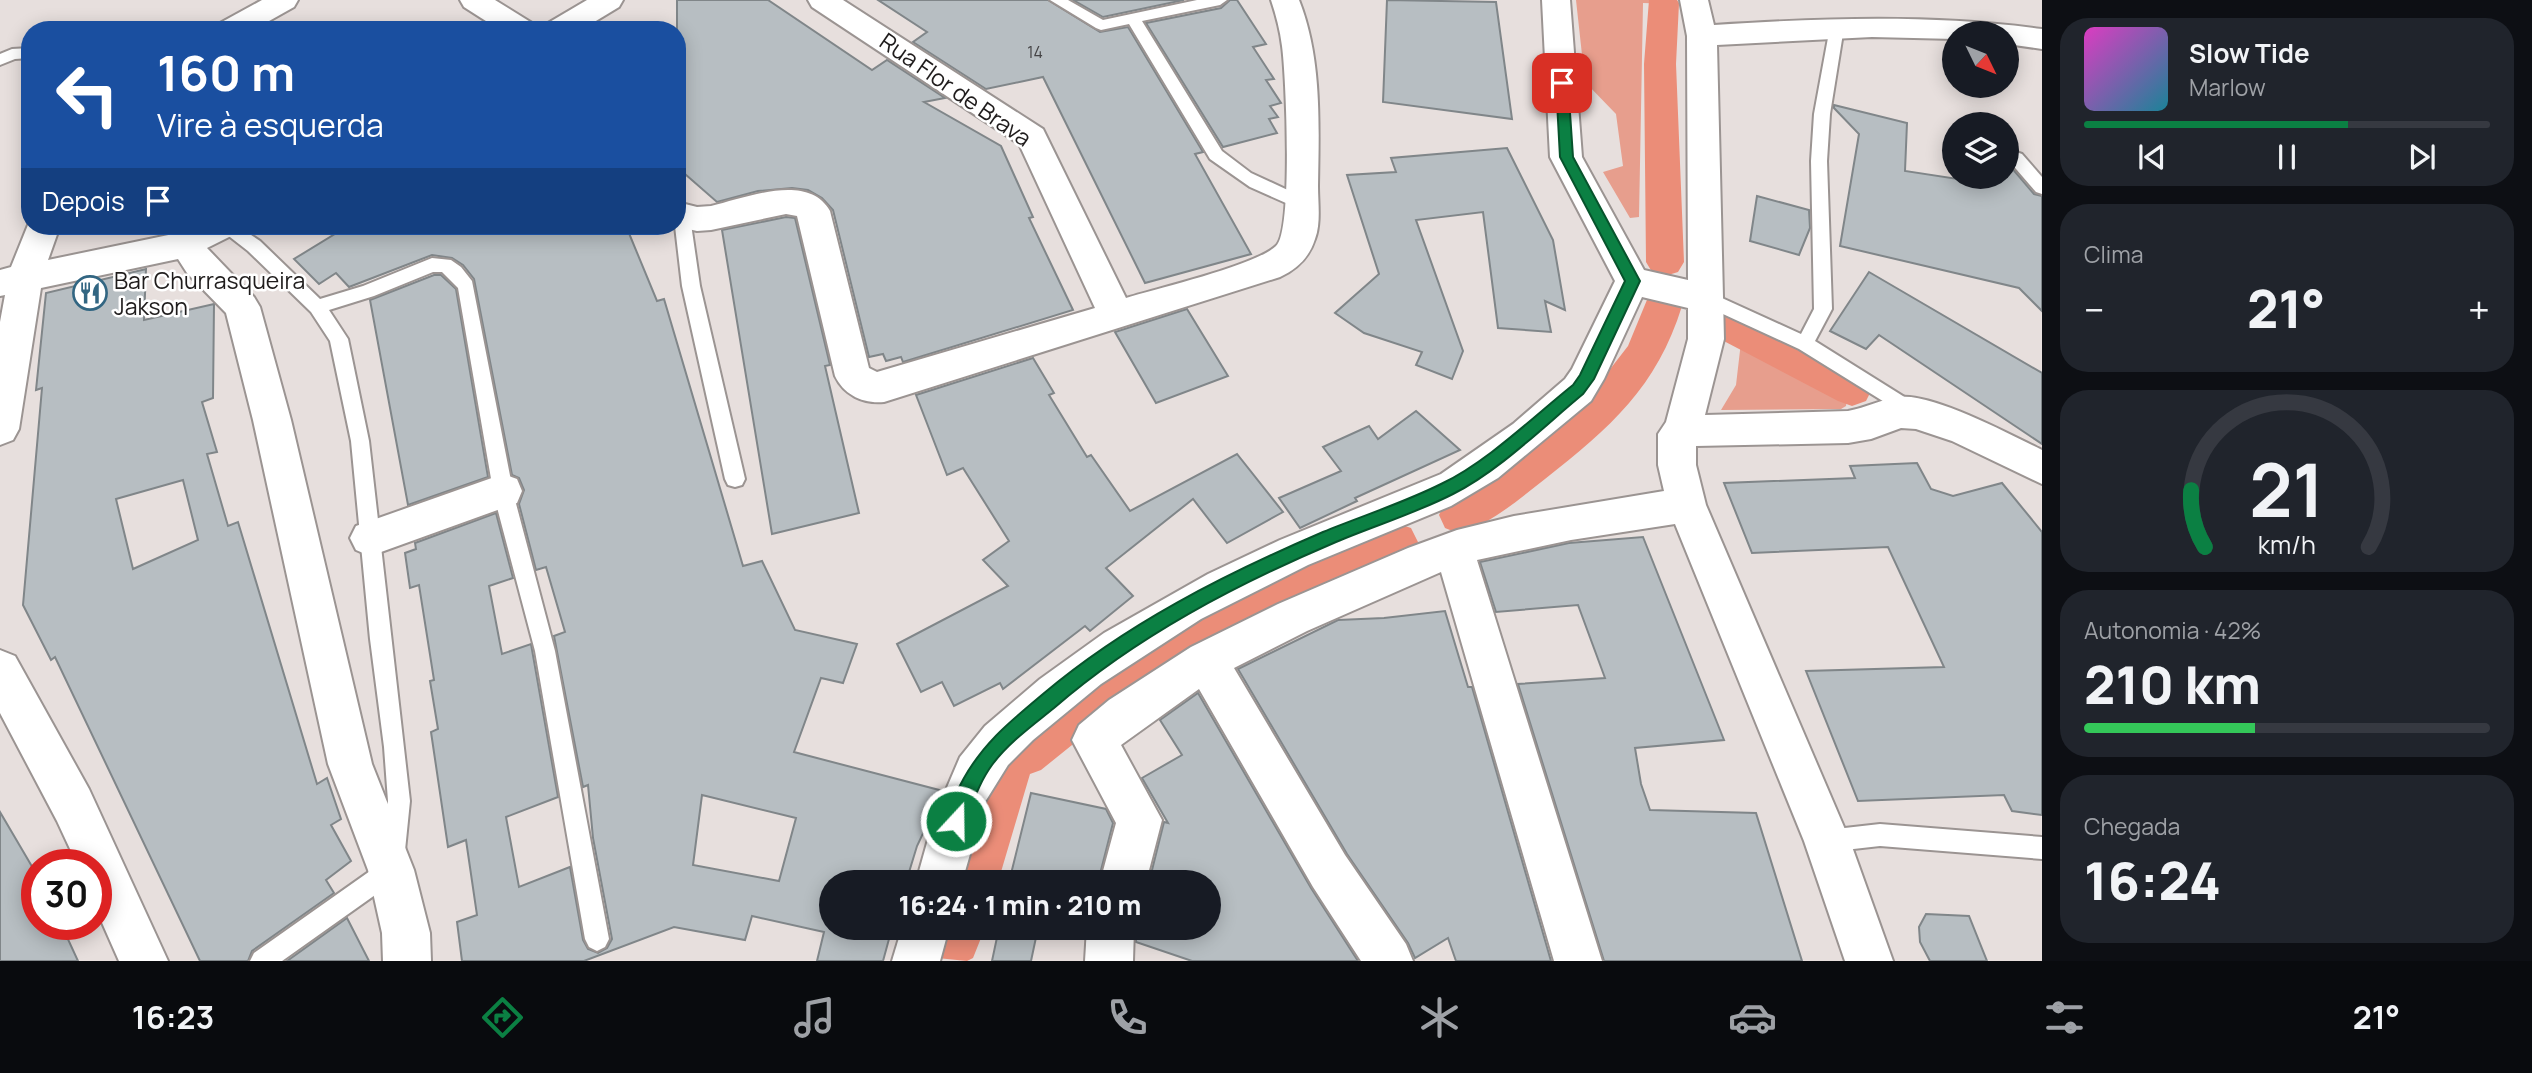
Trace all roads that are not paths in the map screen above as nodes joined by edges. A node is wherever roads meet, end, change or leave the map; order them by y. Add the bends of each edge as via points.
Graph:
1 (284, 0) edge
2 (474, 0) edge
3 (609, 0) edge
4 (822, 0) edge
5 (1057, 0) edge
6 (1220, 0) edge
7 (1285, 0) edge
8 (1556, 0) edge
9 (1694, 0) edge
10 (1133, 19) junction
11 (251, 21) edge
12 (508, 21) edge
13 (573, 21) edge
14 (1837, 27) junction
15 (1702, 36) junction
16 (2042, 39) edge
17 (21, 54) edge
18 (0, 60) edge
19 (2019, 161) edge
20 (2042, 187) edge
21 (1301, 203) junction
22 (686, 216) edge
23 (38, 235) edge
24 (200, 235) edge
25 (208, 235) edge
26 (239, 235) edge
27 (683, 235) edge
28 (12, 280) edge
29 (1641, 283) junction
30 (1705, 298) junction
31 (317, 307) junction
32 (1116, 315) junction
33 (1805, 344) junction
34 (1916, 413) junction
35 (0, 429) edge
36 (1682, 431) junction
37 (2042, 468) edge
38 (734, 479) dead end
39 (503, 491) junction
40 (1687, 505) junction
41 (370, 538) junction
42 (1454, 549) junction
43 (1206, 661) junction
44 (0, 670) edge
45 (1827, 841) junction
46 (2042, 848) edge
47 (391, 870) junction
48 (942, 870) edge
49 (1126, 870) edge
50 (597, 939) dead end
51 (922, 940) edge
52 (1110, 940) edge
53 (144, 961) edge
54 (262, 961) edge
55 (407, 961) edge
56 (916, 961) edge
57 (1109, 961) edge
58 (1389, 961) edge
59 (1578, 961) edge
60 (1869, 961) edge

1 - 11 street
2 - 12 street
3 - 13 street
4 - 32 street, Rua Flor de Brava via 1032,137
5 - 10 lane via 1101,25
6 - 10 lane
7 - 21 street via 1293,13 1297,42
8 - 29 street via 1566,157
9 - 15 street
10 - 21 lane via 1216,155 1261,187
14 - 15 street
14 - 16 street via 1947,28
14 - 33 lane via 1819,162 1823,309
15 - 30 street
17 - 18 lane
19 - 20 lane
21 - 32 street via 1299,242 1283,261
22 - 32 street via 711,218 786,202 807,204 813,211 853,376 871,387 884,387
23 - 28 street
24 - 28 street via 125,259
25 - 47 street via 199,264 242,307 350,764
26 - 31 lane
27 - 38 lane
28 - 35 street
29 - 30 street
29 - 48 street via 1578,390 1471,476 1212,591 1087,668 1042,705 985,759 962,800
30 - 33 lane
30 - 36 street via 1706,339
31 - 39 lane via 432,265 445,265 456,272 466,286
31 - 41 lane via 339,339 350,382
33 - 34 lane
34 - 36 street via 1899,412 1848,427
34 - 37 street via 1965,430
36 - 40 street via 1677,434 1677,465
39 - 41 street
39 - 50 lane via 545,651
40 - 42 street via 1562,523
40 - 45 street
41 - 47 lane via 399,801
42 - 43 street via 1251,636
42 - 59 street
43 - 49 street via 1123,714 1094,740 1139,820
43 - 58 street via 1329,871
44 - 53 street via 73,805
45 - 46 lane via 1880,835
45 - 60 street
47 - 54 lane
47 - 55 street via 406,933
51 - 56 street
52 - 57 street

